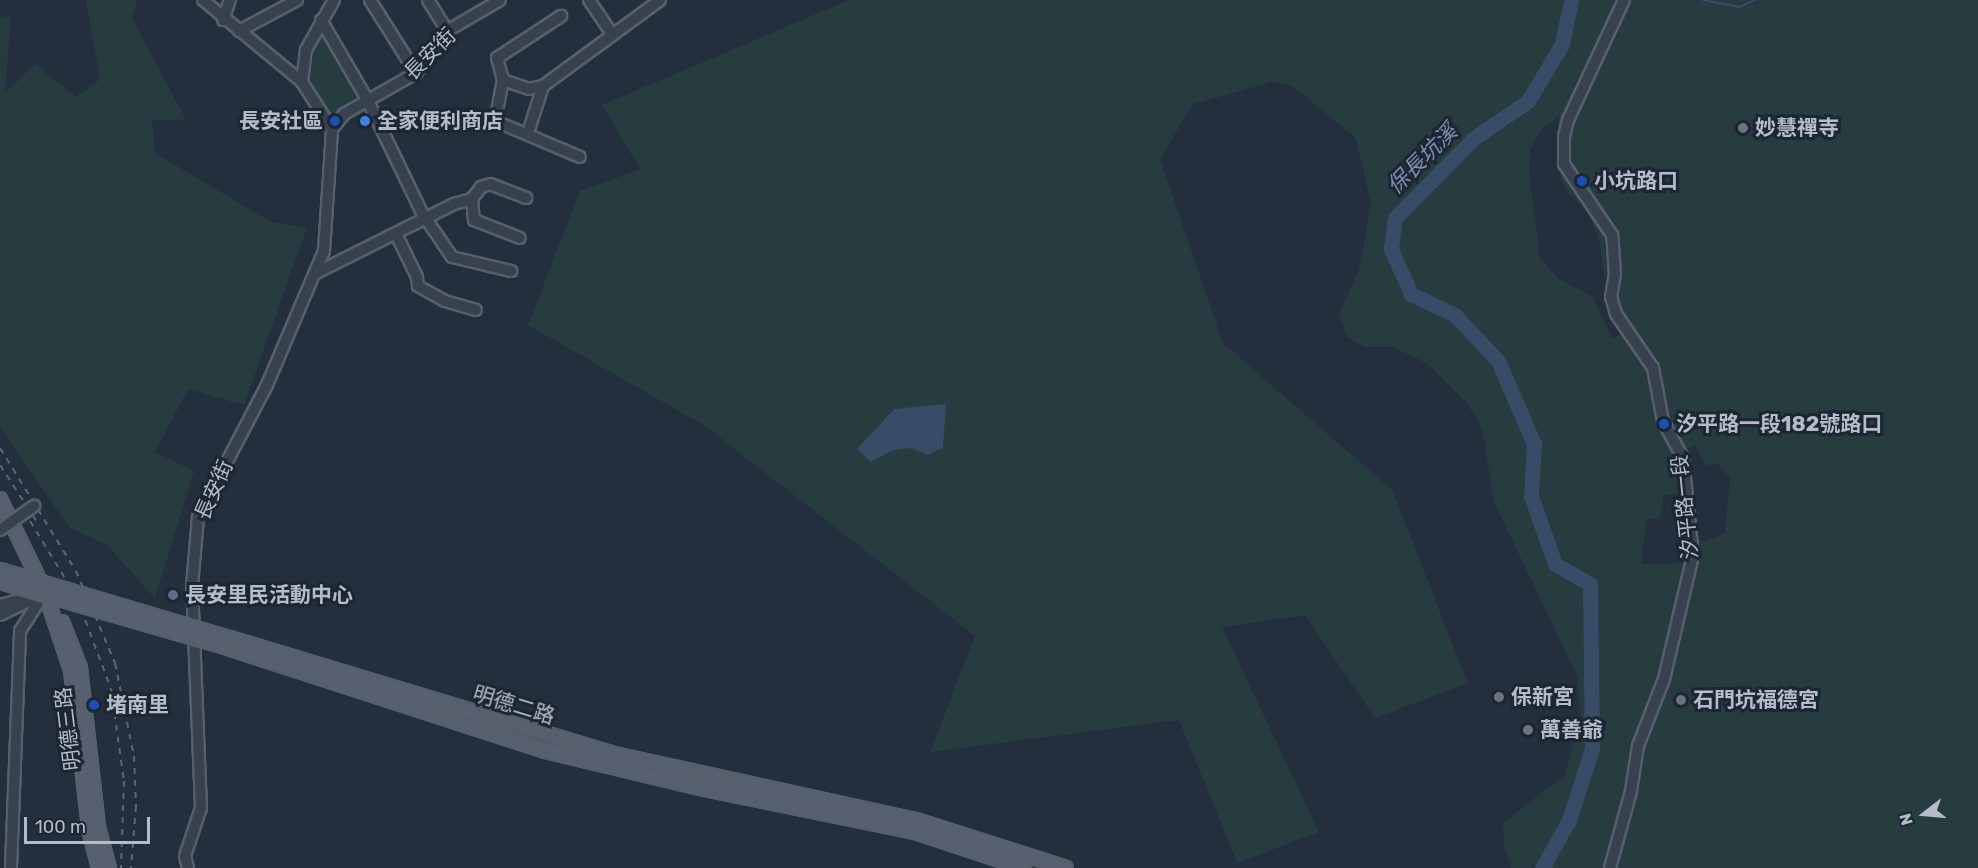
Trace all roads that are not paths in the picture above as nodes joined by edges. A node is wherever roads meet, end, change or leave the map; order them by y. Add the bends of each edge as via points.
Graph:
1 (203, 0) edge
2 (230, 0) edge
3 (297, 0) edge
4 (334, 0) edge
5 (370, 0) edge
6 (428, 0) edge
7 (589, 0) edge
8 (660, 0) edge
9 (1624, 0) edge
10 (493, 1) edge
11 (647, 3) edge
12 (561, 16) dead end
13 (223, 20) junction
14 (321, 20) junction
15 (239, 31) junction
16 (447, 31) junction
17 (612, 34) junction
18 (416, 73) junction
19 (503, 80) junction
20 (302, 82) junction
21 (543, 86) junction
22 (367, 99) junction
23 (332, 129) junction
24 (528, 134) junction
25 (580, 157) dead end
26 (526, 198) dead end
27 (472, 199) junction
28 (426, 218) junction
29 (396, 234) junction
30 (520, 238) dead end
31 (511, 271) dead end
32 (314, 274) junction
33 (476, 310) dead end
34 (0, 499) edge
35 (34, 506) dead end
36 (0, 530) edge
37 (0, 570) edge
38 (0, 582) edge
39 (45, 592) junction
40 (2, 609) edge
41 (229, 643) junction
42 (93, 828) junction
43 (11, 868) edge
44 (99, 868) edge
45 (109, 868) edge
46 (188, 868) edge
47 (1023, 868) edge
48 (1066, 868) edge
49 (1610, 868) edge

1 - 13 street
2 - 13 street
3 - 15 street
4 - 14 street
5 - 18 street
6 - 16 street
7 - 17 street
8 - 11 street
9 - 49 street, 汐平路一段 via 1568,120 1563,137 1564,164 1612,235 1615,274 1611,297 1616,314 1653,368 1662,421 1683,458 1693,555 1664,679 1638,746 1631,790
10 - 16 street, 長安街
11 - 17 street
12 - 19 street via 497,58
13 - 15 street
14 - 20 street via 306,50
14 - 22 street
15 - 20 street
16 - 18 street, 長安街
17 - 21 street
18 - 22 street, 長安街
19 - 21 street via 529,89
19 - 24 street via 495,121
20 - 23 street
21 - 24 street
22 - 23 street, 長安街 via 344,114
22 - 28 street
23 - 32 street, 長安街 via 324,251
24 - 25 street via 537,142
26 - 27 street via 490,184 481,187
27 - 28 street
27 - 30 street via 474,220
28 - 29 street
28 - 31 street via 452,257
29 - 32 street
29 - 33 street via 417,277 417,286 445,301
32 - 46 street, 長安街 via 267,385 198,517 192,586 201,808 185,856
34 - 39 main road, 明德三路
35 - 36 street, bridge
37 - 41 main road, 明德二路, bridge
38 - 41 main road, 明德二路, bridge
39 - 40 street
39 - 42 main road, 明德三路 via 71,670
39 - 43 street via 20,631
41 - 47 main road, 明德二路 via 545,751 915,832
41 - 48 main road, 明德二路 via 610,753 916,820
42 - 44 main road, 明德三路
42 - 45 main road, 明德三路

